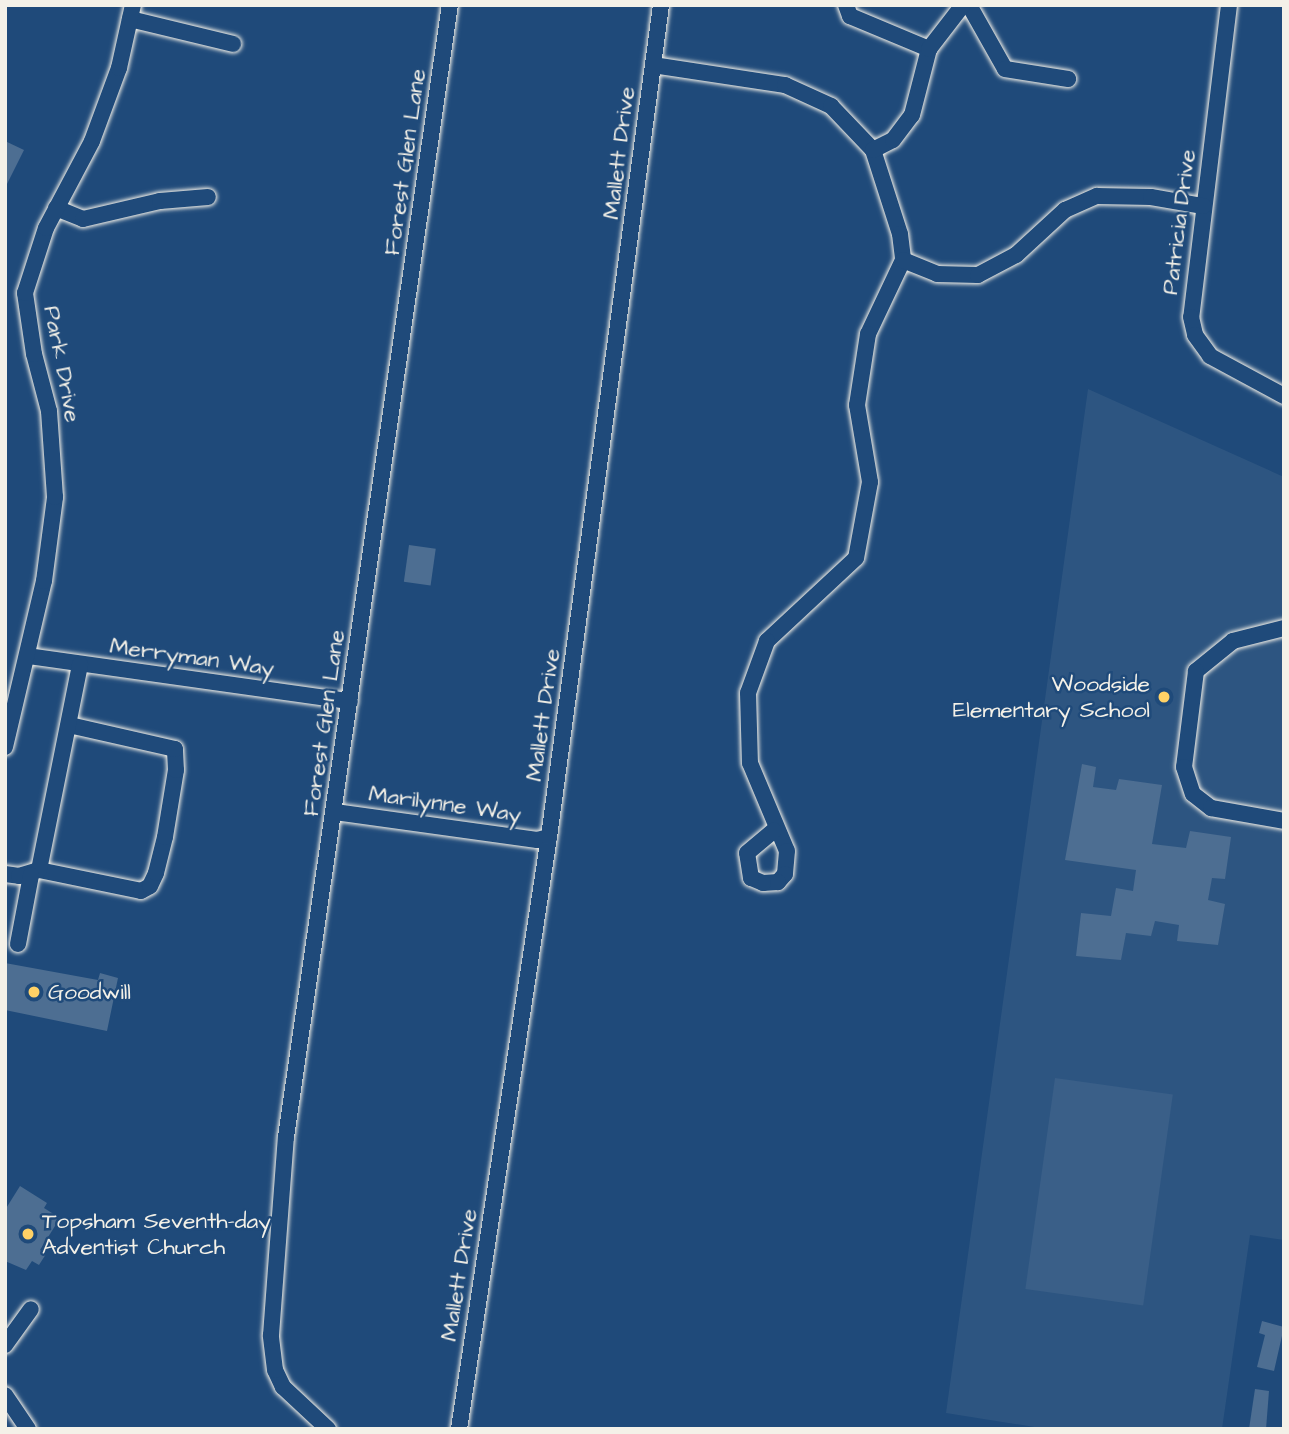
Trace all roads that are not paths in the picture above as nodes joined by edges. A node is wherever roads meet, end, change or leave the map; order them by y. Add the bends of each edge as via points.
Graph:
1 (450, 5) edge
2 (661, 5) edge
3 (846, 5) edge
4 (963, 5) edge
5 (969, 5) edge
6 (1229, 5) edge
7 (132, 12) edge
8 (233, 44) dead end
9 (929, 49) junction
10 (653, 65) junction
11 (1068, 79) dead end
12 (873, 150) junction
13 (208, 197) dead end
14 (1203, 206) junction
15 (56, 208) junction
16 (903, 260) junction
17 (1284, 396) edge
18 (1284, 628) edge
19 (28, 656) junction
20 (80, 664) junction
21 (350, 701) junction
22 (69, 725) junction
23 (5, 747) edge
24 (335, 812) junction
25 (1284, 821) edge
26 (774, 830) dead end
27 (549, 837) junction
28 (35, 872) junction
29 (5, 874) edge
30 (18, 944) dead end
31 (31, 1309) dead end
32 (5, 1345) edge
33 (5, 1395) edge
34 (28, 1429) edge
35 (328, 1429) edge
36 (459, 1429) edge

1 - 21 street, Forest Glen Lane
2 - 10 street, Mallett Drive
3 - 9 street via 850,16
4 - 9 street
5 - 11 street via 1005,69
6 - 14 street, Patricia Drive
7 - 8 street
7 - 15 street, Park Drive via 119,68 92,141
9 - 12 street via 912,115 893,140
10 - 12 street via 809,92 831,106
10 - 27 street, Mallett Drive
12 - 16 street via 894,208
13 - 15 street via 160,201 83,219
14 - 16 street via 1151,197 1097,196 1065,210 1016,255 978,275 937,274
14 - 17 street, Patricia Drive via 1191,317 1195,335 1210,356 1230,371
15 - 19 street, Park Drive via 33,258 25,293 54,454 47,553
16 - 26 street via 868,334 857,405 870,482 856,558 768,641 748,693 750,763
18 - 25 street via 1233,641 1196,671 1184,767 1193,794 1211,808
19 - 20 street, Merryman Way
19 - 23 street, Park Drive
20 - 21 street, Merryman Way
20 - 22 street
21 - 24 street, Forest Glen Lane
22 - 28 street
22 - 28 street via 174,749 176,770 165,837 156,873 150,886 141,891
24 - 27 street, Marilynne Way via 537,840
24 - 35 street, Forest Glen Lane via 286,1137 271,1335 275,1370 283,1387
27 - 36 street, Mallett Drive
28 - 29 street
28 - 30 street
31 - 32 street
33 - 34 street

